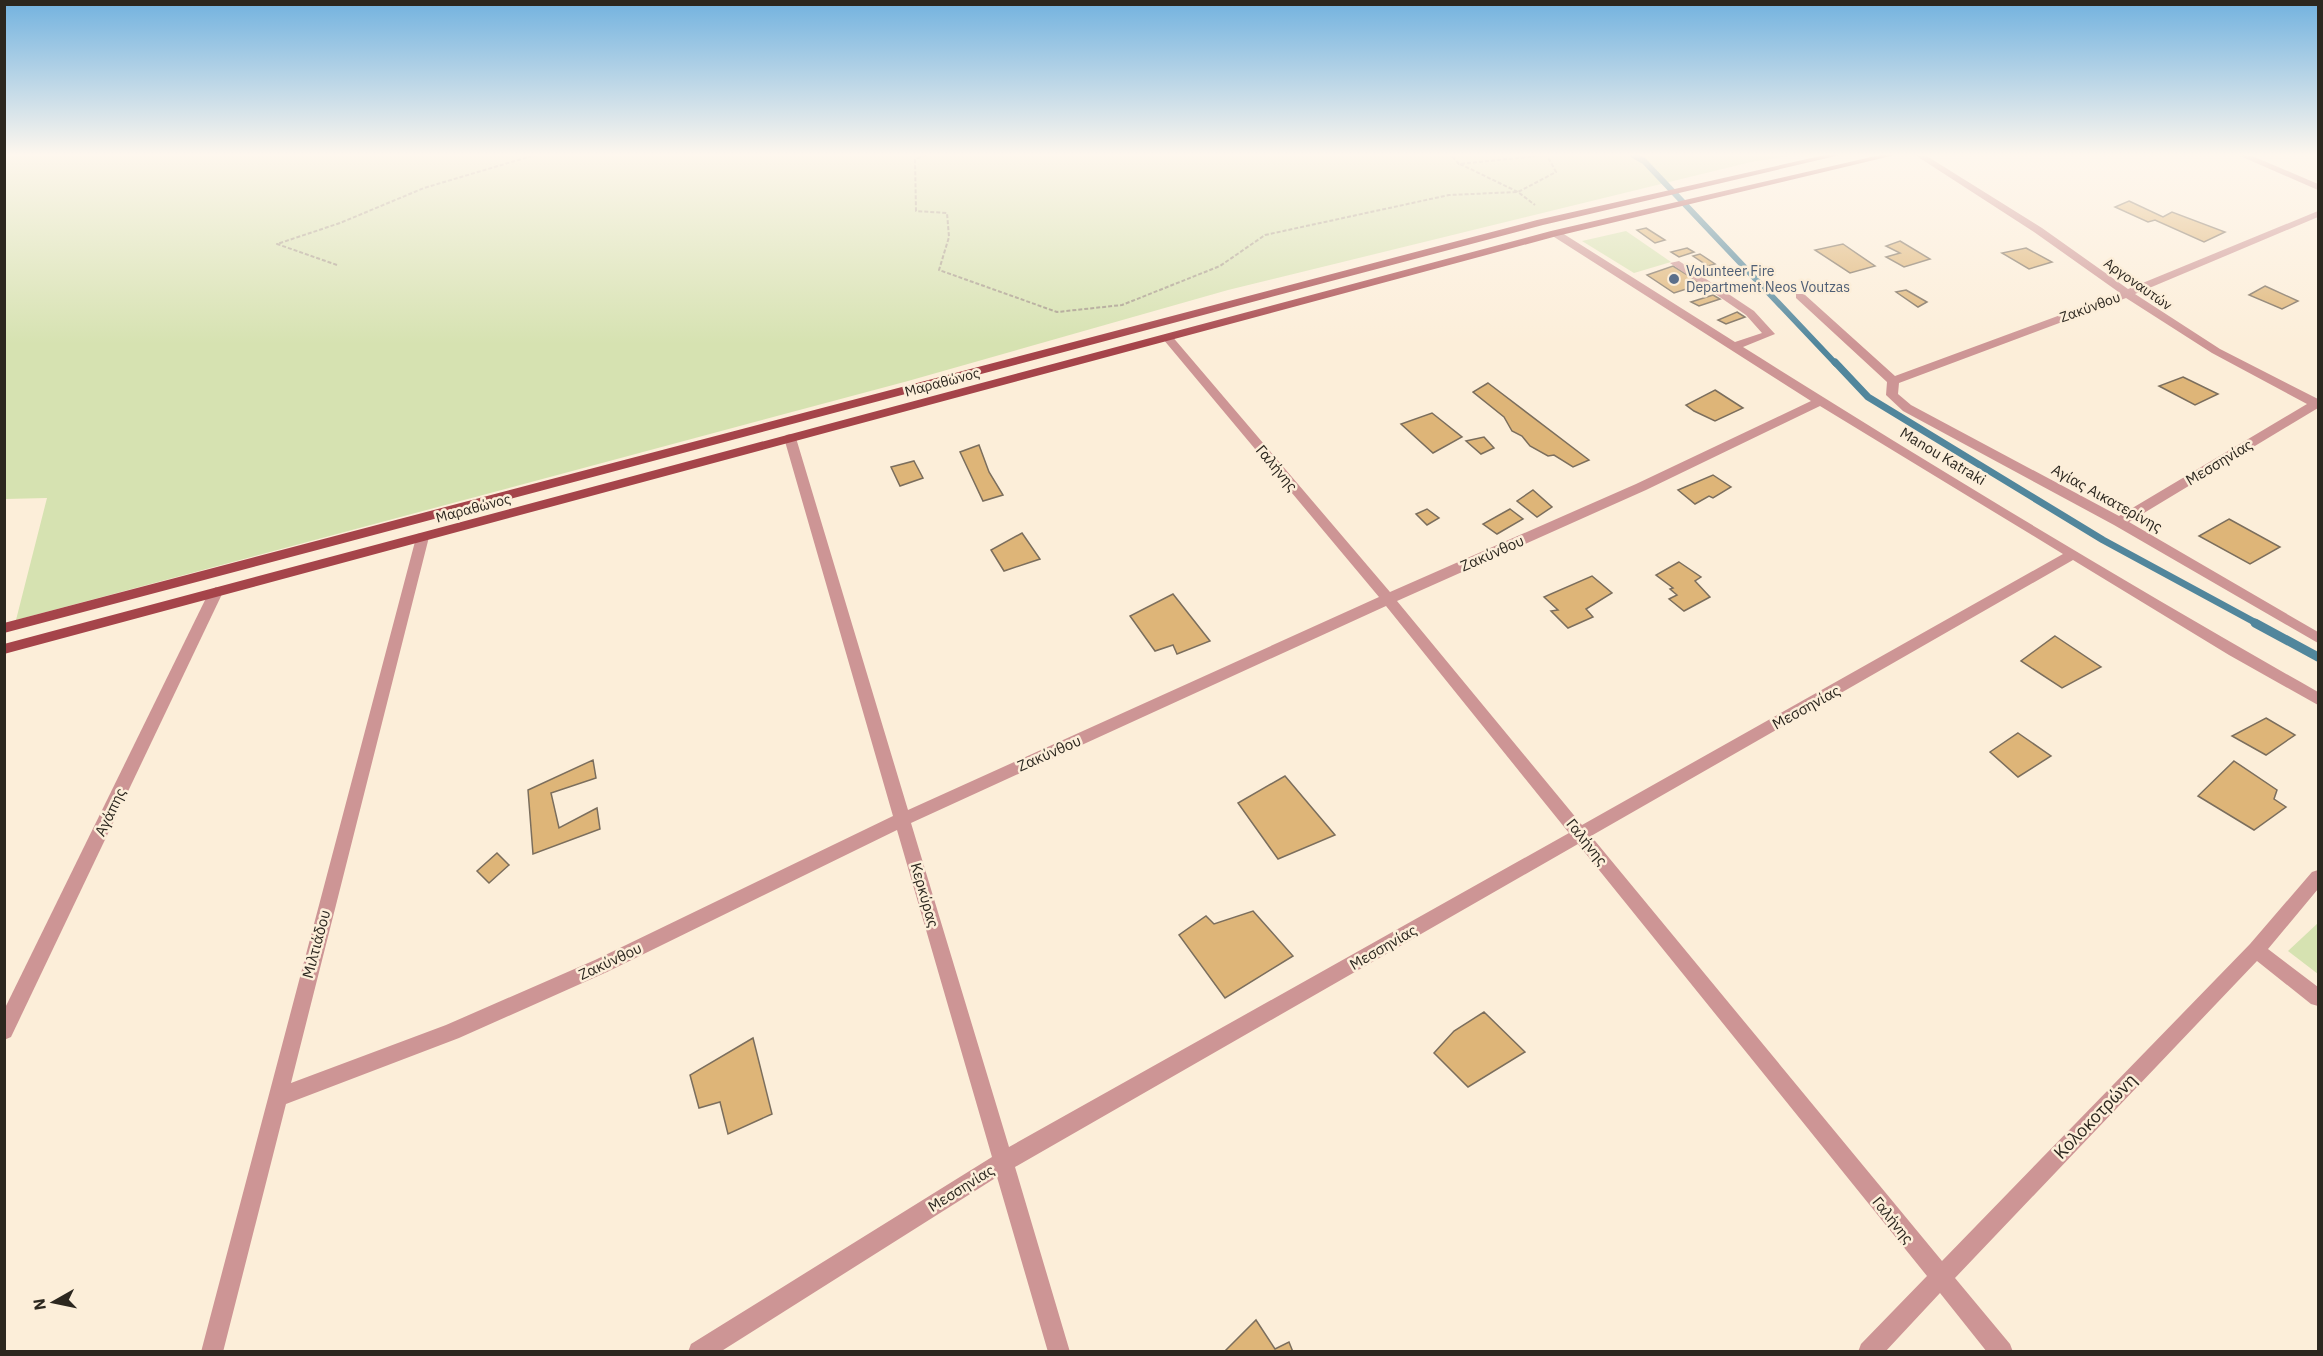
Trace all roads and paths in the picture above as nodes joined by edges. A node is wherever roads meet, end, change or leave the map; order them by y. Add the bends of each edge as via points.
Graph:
1 (351, 218) edge
2 (947, 218) edge
3 (1350, 218) edge
4 (1558, 218) edge
5 (1617, 218) edge
6 (2019, 218) edge
7 (2309, 218) edge
8 (1555, 233) junction
9 (1675, 263) dead end
10 (337, 265) dead end
11 (2126, 294) junction
12 (1800, 296) dead end
13 (1167, 337) junction
14 (1732, 347) junction
15 (1893, 381) junction
16 (1820, 401) junction
17 (2318, 404) edge
18 (790, 438) junction
19 (2119, 522) junction
20 (422, 537) junction
21 (2074, 554) junction
22 (216, 592) junction
23 (1388, 599) junction
24 (4, 628) edge
25 (2319, 638) edge
26 (4, 649) edge
27 (2319, 699) edge
28 (903, 819) junction
29 (1581, 834) junction
30 (2319, 877) edge
31 (2256, 950) junction
32 (2319, 998) edge
33 (4, 1031) edge
34 (276, 1098) junction
35 (1003, 1162) junction
36 (1939, 1277) junction
37 (212, 1352) edge
38 (699, 1352) edge
39 (1059, 1352) edge
40 (1869, 1352) edge
41 (2002, 1352) edge

1 - 10 path via 278,244
2 - 3 path via 949,237 939,270 1057,312 1122,305 1220,266 1266,235
4 - 24 main road, Μαραθώνος
5 - 8 main road, Μαραθώνος
6 - 11 street, Αργοναυτών
7 - 11 street, Ζακύνθου
8 - 13 main road, Μαραθώνος
8 - 14 street, Manou Katraki
9 - 14 street via 1750,314 1769,334
11 - 15 street, Ζακύνθου
11 - 17 street, Αργοναυτών via 2216,351
12 - 15 street
13 - 18 main road, Μαραθώνος
13 - 23 street, Γαλήνης
14 - 16 street, Manou Katraki
15 - 19 street, Αγίας Αικατερίνης via 1892,395 1907,408
16 - 21 street, Manou Katraki
16 - 23 street, Ζακύνθου via 1641,487
17 - 19 street, Μεσσηνίας
18 - 20 main road, Μαραθώνος
18 - 28 street, Κερκύρας
19 - 25 street, Αγίας Αικατερίνης
20 - 22 main road, Μαραθώνος
20 - 34 street, Μιλτιάδου
21 - 27 street, Manou Katraki
21 - 29 street, Μεσσηνίας
22 - 26 main road, Μαραθώνος
22 - 33 street, Αγάπης
23 - 28 street, Ζακύνθου
23 - 29 street, Γαλήνης
28 - 34 street, Ζακύνθου via 600,966 452,1032
28 - 35 street, Κερκύρας
29 - 35 street, Μεσσηνίας
29 - 36 street, Γαλήνης
30 - 31 street, Κολοκοτρώνη
31 - 32 street
31 - 36 street, Κολοκοτρώνη
34 - 37 street, Μιλτιάδου
35 - 38 street, Μεσσηνίας
35 - 39 street, Κερκύρας
36 - 40 street, Κολοκοτρώνη
36 - 41 street, Γαλήνης

